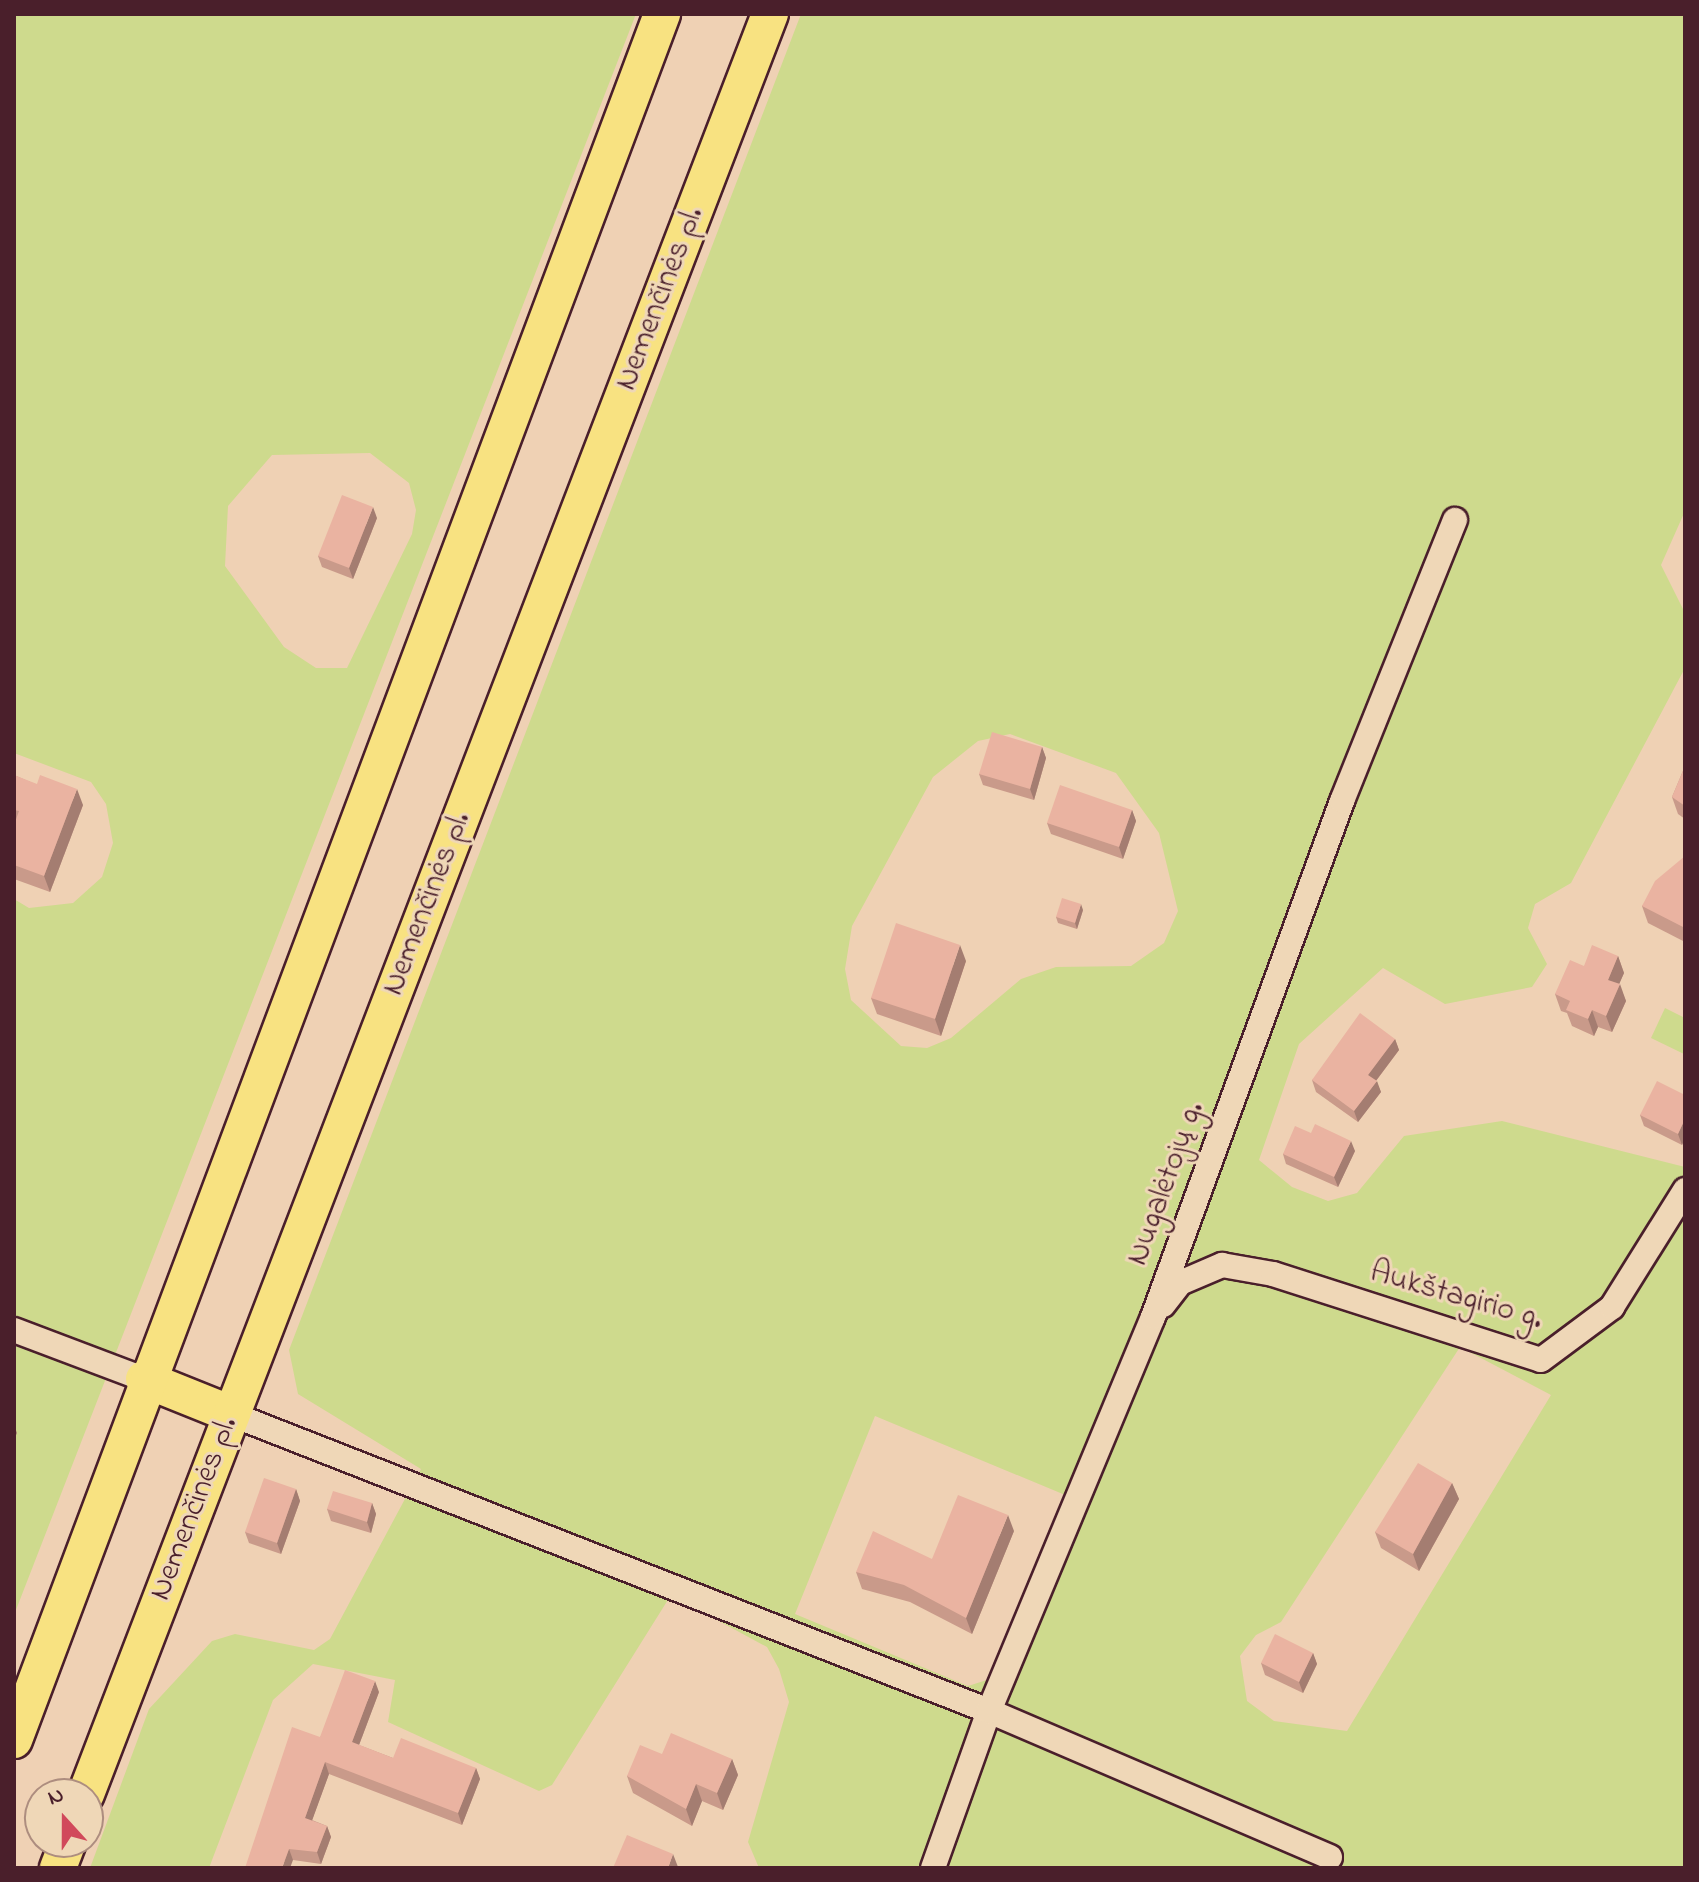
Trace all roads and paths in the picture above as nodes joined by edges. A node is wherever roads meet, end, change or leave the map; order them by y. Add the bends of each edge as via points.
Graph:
1 (662, 14) edge
2 (770, 14) edge
3 (1455, 520) dead end
4 (1685, 1190) edge
5 (1153, 1317) junction
6 (14, 1330) edge
7 (144, 1379) junction
8 (231, 1414) junction
9 (989, 1711) junction
10 (14, 1740) edge
11 (92, 1778) edge
12 (1330, 1857) dead end
13 (933, 1868) edge

1 - 7 main road
2 - 8 main road, Nemenčinės pl.
3 - 5 street, Nugalėtojų g. via 1342,801
4 - 5 street, Aukštagirio g. via 1612,1307 1541,1360 1273,1274 1222,1265 1180,1283
5 - 9 street, Nugalėtojų g.
6 - 7 street
7 - 8 main road
7 - 10 main road
8 - 9 street
8 - 11 main road, Nemenčinės pl.
9 - 12 street
9 - 13 street, Nugalėtojų g.

